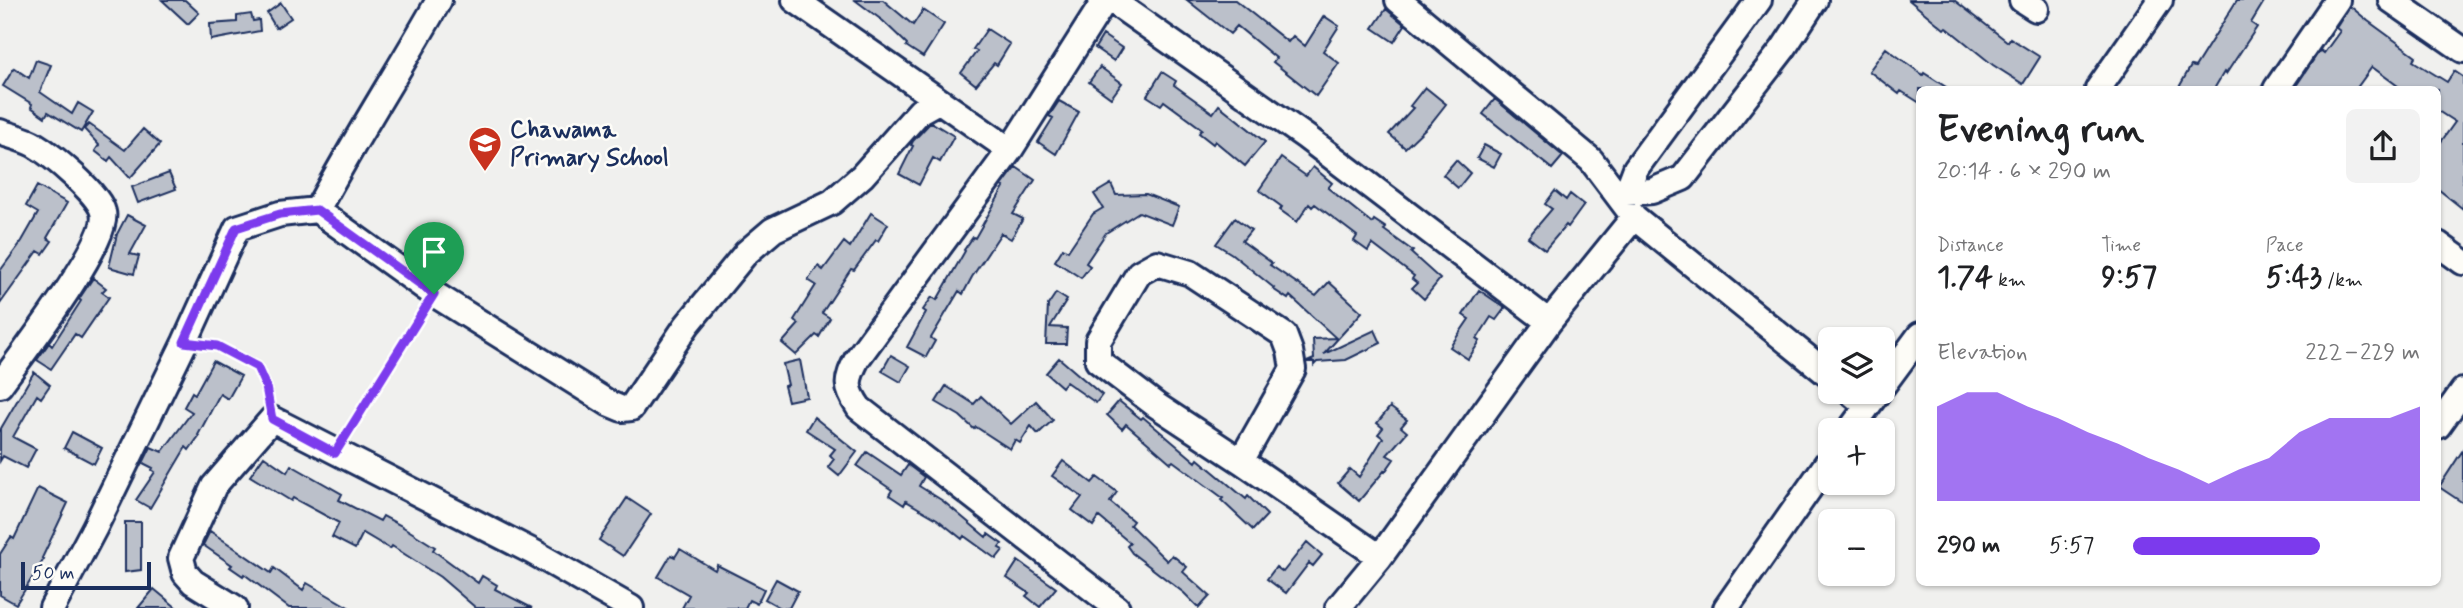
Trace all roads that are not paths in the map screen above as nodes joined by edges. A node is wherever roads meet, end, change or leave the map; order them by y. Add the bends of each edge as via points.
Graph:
1 (439, 0) edge
2 (795, 0) edge
3 (1398, 0) edge
4 (1759, 0) edge
5 (1815, 0) edge
6 (2160, 0) edge
7 (2337, 0) edge
8 (2391, 0) edge
9 (1118, 2) edge
10 (2463, 50) edge
11 (2100, 86) edge
12 (2278, 86) edge
13 (938, 101) junction
14 (0, 132) edge
15 (1010, 150) junction
16 (1628, 204) junction
17 (317, 210) junction
18 (2441, 246) edge
19 (2463, 262) edge
20 (1549, 322) junction
21 (1916, 340) edge
22 (1818, 366) edge
23 (1895, 369) edge
24 (0, 385) edge
25 (2463, 391) edge
26 (2441, 422) edge
27 (1241, 461) junction
28 (1818, 476) edge
29 (1380, 557) junction
30 (52, 608) edge
31 (235, 608) edge
32 (631, 608) edge
33 (1117, 608) edge
34 (1338, 608) edge
35 (1726, 608) edge

1 - 17 street
2 - 13 street
3 - 16 street via 1591,160
4 - 16 street via 1636,168
5 - 16 street via 1683,178
6 - 11 street
7 - 12 street
8 - 10 street
9 - 15 street
9 - 20 street via 1306,137
13 - 15 street
13 - 17 street via 920,111 832,202 773,230 746,253 687,325 631,408 610,404 434,294
14 - 24 street via 33,143 62,164 104,213 102,228 85,261
15 - 33 street via 857,359 848,377 849,393 859,408
16 - 20 street
16 - 22 street
17 - 30 street via 280,214 236,228
18 - 19 street
20 - 29 street
21 - 23 street
25 - 26 street
27 - 27 street via 1098,360 1098,341 1139,273 1157,263 1190,273 1284,335 1293,369
27 - 29 street
28 - 35 street
29 - 34 street
31 - 32 street via 193,582 181,558 214,486 272,419 533,552

